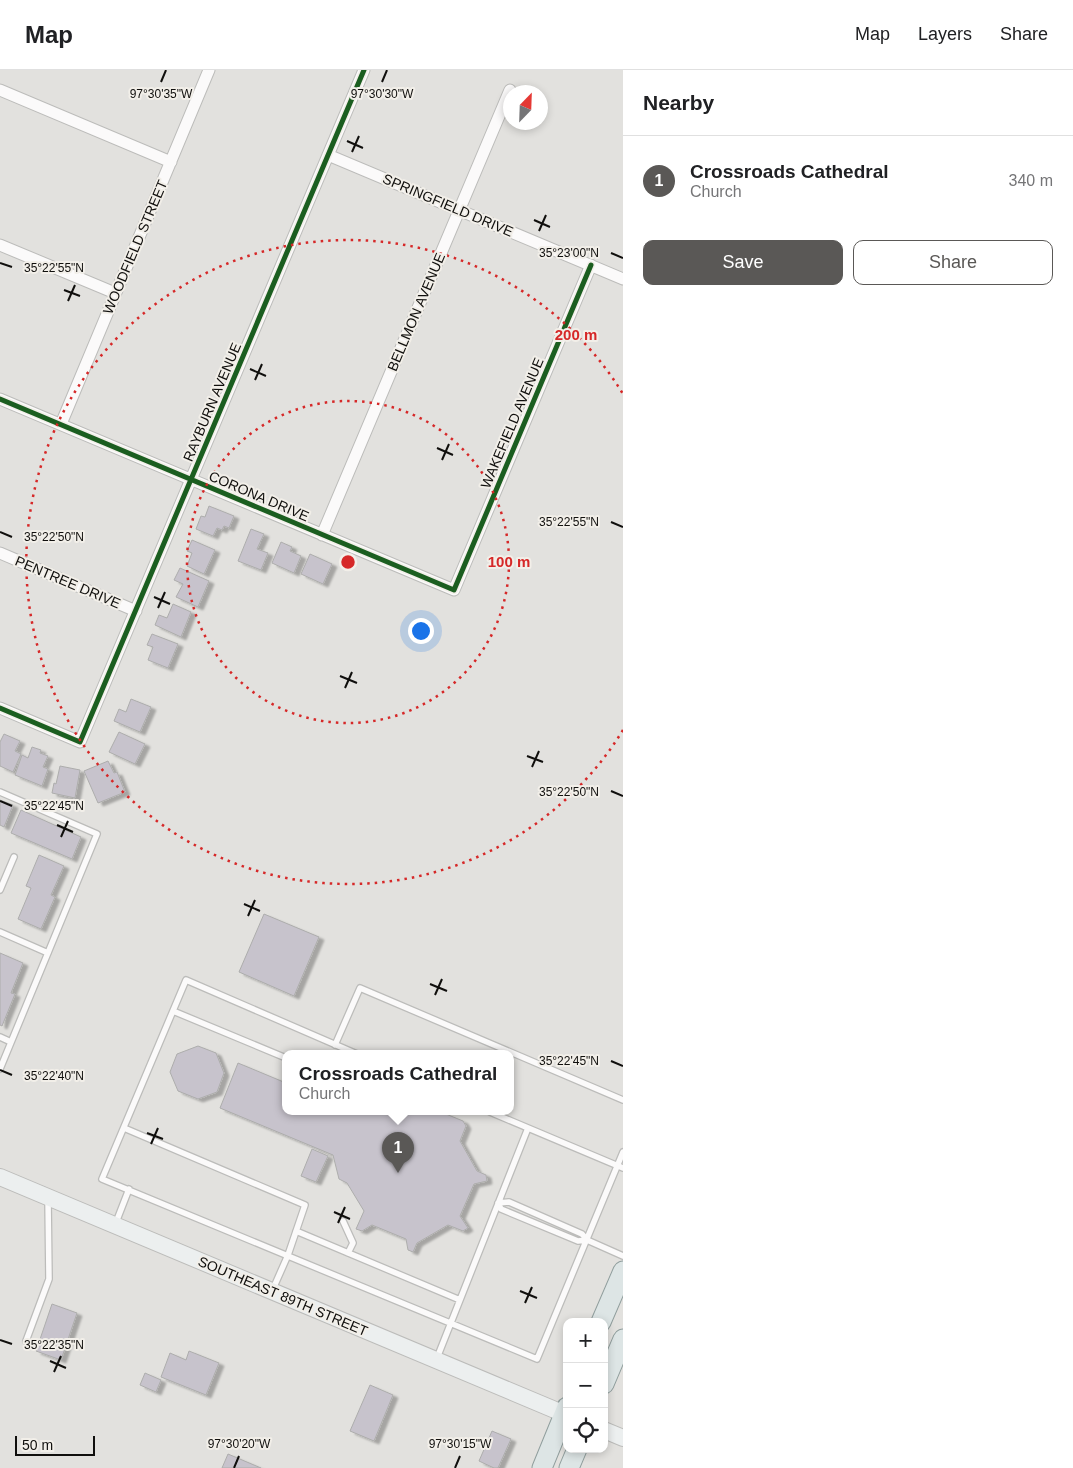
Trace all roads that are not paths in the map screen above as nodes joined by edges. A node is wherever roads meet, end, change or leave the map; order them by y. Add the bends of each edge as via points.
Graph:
1 (210, 70) edge
2 (364, 70) edge
3 (0, 90) edge
4 (503, 107) edge
5 (328, 155) junction
6 (171, 162) junction
7 (460, 210) junction
8 (0, 245) edge
9 (591, 265) junction
10 (623, 278) edge
11 (115, 294) junction
12 (0, 399) edge
13 (61, 424) junction
14 (191, 480) junction
15 (322, 535) junction
16 (0, 553) edge
17 (454, 590) joint
18 (136, 611) junction
19 (0, 708) edge
20 (0, 792) edge
21 (14, 857) dead end
22 (0, 890) edge
23 (0, 932) edge
24 (48, 953) junction
25 (173, 1011) junction
26 (0, 1037) edge
27 (11, 1042) junction
28 (336, 1045) junction
29 (342, 1050) edge
30 (506, 1050) edge
31 (514, 1054) edge
32 (282, 1056) edge
33 (0, 1069) edge
34 (623, 1100) edge
35 (497, 1115) edge
36 (124, 1128) junction
37 (528, 1128) junction
38 (623, 1152) edge
39 (620, 1166) edge
40 (0, 1177) edge
41 (128, 1189) junction
42 (48, 1197) junction
43 (498, 1203) junction
44 (344, 1221) dead end
45 (115, 1225) junction
46 (296, 1231) junction
47 (587, 1240) junction
48 (348, 1253) junction
49 (288, 1255) junction
50 (623, 1256) edge
51 (623, 1271) edge
52 (272, 1291) junction
53 (460, 1300) junction
54 (603, 1318) edge
55 (451, 1323) junction
56 (623, 1339) edge
57 (26, 1341) dead end
58 (436, 1360) junction
59 (608, 1378) edge
60 (563, 1411) edge
61 (563, 1419) edge
62 (608, 1432) edge
63 (623, 1438) edge
64 (575, 1453) edge
65 (542, 1468) edge
66 (569, 1468) edge

1 - 6 street, WOODFIELD STREET
2 - 5 street, RAYBURN AVENUE
3 - 6 street
4 - 7 street, BELLMON AVENUE
5 - 7 street, SPRINGFIELD DRIVE
5 - 14 street, RAYBURN AVENUE
6 - 11 street, WOODFIELD STREET
7 - 9 street, SPRINGFIELD DRIVE
7 - 15 street, BELLMON AVENUE
8 - 11 street
9 - 10 street, SPRINGFIELD DRIVE
9 - 17 street, WAKEFIELD AVENUE
11 - 13 street, WOODFIELD STREET
12 - 13 street, CORONA DRIVE
13 - 14 street, CORONA DRIVE
14 - 15 street, CORONA DRIVE
14 - 18 street, RAYBURN AVENUE
15 - 17 street, CORONA DRIVE
16 - 18 street, PENTREE DRIVE
18 - 19 street, RAYBURN AVENUE via 80,742
20 - 24 lane via 97,834
21 - 22 lane
23 - 24 lane
24 - 27 lane
25 - 28 lane via 186,980
25 - 32 lane
25 - 36 lane
26 - 27 lane
27 - 33 lane
28 - 29 lane
28 - 30 lane via 360,988
31 - 34 lane
35 - 37 lane
36 - 41 lane via 102,1178
36 - 46 lane via 305,1205
37 - 39 lane
37 - 43 lane
38 - 39 lane
39 - 47 lane
40 - 42 main road, SOUTHEAST 89TH STREET
41 - 45 lane
41 - 49 lane
42 - 45 main road, SOUTHEAST 89TH STREET
42 - 57 lane via 49,1279
43 - 47 lane via 509,1202 582,1234
43 - 47 lane via 501,1209 578,1242
43 - 53 lane
44 - 48 lane via 352,1243
45 - 52 main road, SOUTHEAST 89TH STREET
46 - 48 lane
46 - 49 lane
47 - 50 lane
47 - 55 lane via 537,1359
48 - 53 lane
49 - 52 lane
49 - 55 lane
51 - 54 main road
52 - 58 main road, SOUTHEAST 89TH STREET
53 - 55 lane
55 - 58 lane
56 - 59 main road via 615,1367
58 - 60 main road, SOUTHEAST 89TH STREET
61 - 65 main road
62 - 63 main road
64 - 66 main road

